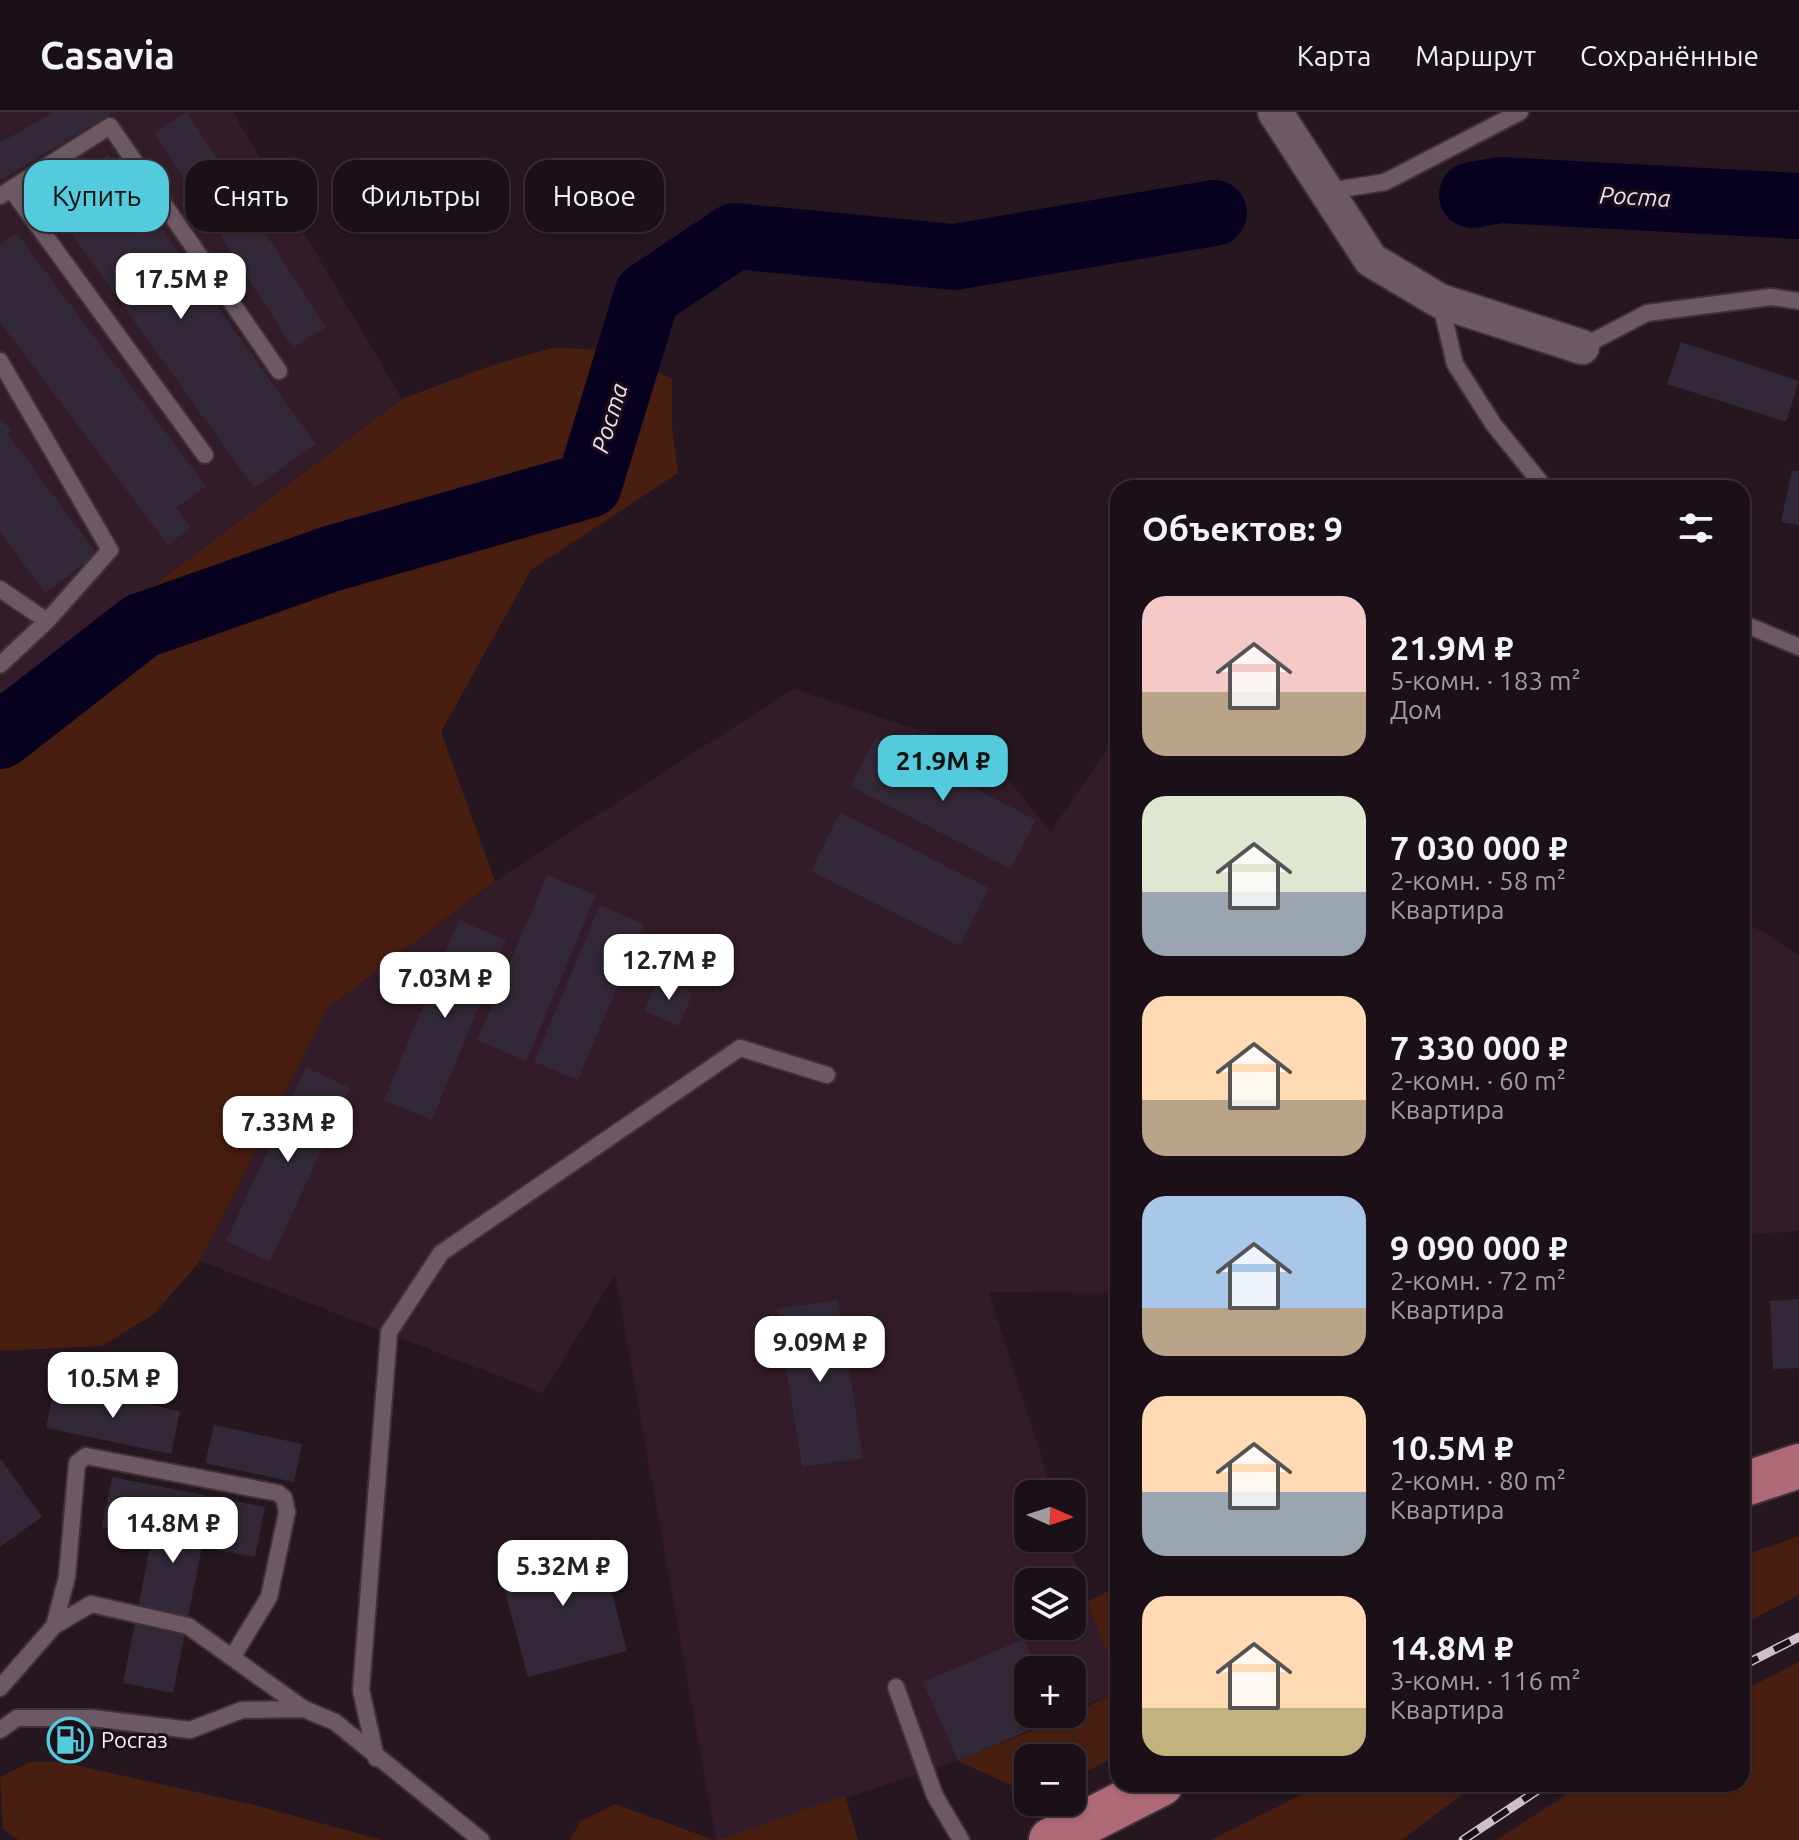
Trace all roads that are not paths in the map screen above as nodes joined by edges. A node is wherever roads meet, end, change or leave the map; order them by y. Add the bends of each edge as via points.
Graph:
1 (1275, 112) edge
2 (1520, 112) edge
3 (1329, 191) junction
4 (5, 193) edge
5 (1440, 301) junction
6 (1799, 301) edge
7 (1582, 347) joint
8 (0, 361) edge
9 (279, 371) dead end
10 (205, 455) dead end
11 (1539, 480) edge
12 (0, 589) edge
13 (47, 621) junction
14 (1750, 626) edge
15 (1799, 647) edge
16 (0, 665) edge
17 (827, 1075) dead end
18 (1799, 1466) edge
19 (1750, 1482) edge
20 (54, 1626) junction
21 (233, 1656) junction
22 (896, 1687) dead end
23 (0, 1688) edge
24 (304, 1709) junction
25 (0, 1730) edge
26 (376, 1758) junction
27 (1145, 1792) edge
28 (481, 1840) edge
29 (961, 1840) edge
30 (1051, 1840) edge

1 - 3 street
2 - 3 lane via 1385,182
3 - 5 street via 1371,260
4 - 9 lane via 110,126
4 - 10 lane
5 - 7 street
5 - 11 lane via 1455,364
6 - 7 lane via 1771,297 1647,313
8 - 13 lane via 110,550
12 - 13 lane
13 - 16 lane
14 - 15 lane
17 - 26 lane via 740,1048 441,1253 389,1332 361,1690
18 - 19 main road
20 - 21 lane via 91,1604 188,1626
20 - 21 lane via 67,1577 77,1463 86,1456 284,1498 287,1512 269,1597
20 - 23 lane
21 - 24 lane
22 - 29 lane via 935,1796
24 - 25 lane via 242,1710 190,1730 92,1718 17,1718
24 - 26 lane via 335,1722
26 - 28 lane
27 - 30 main road

